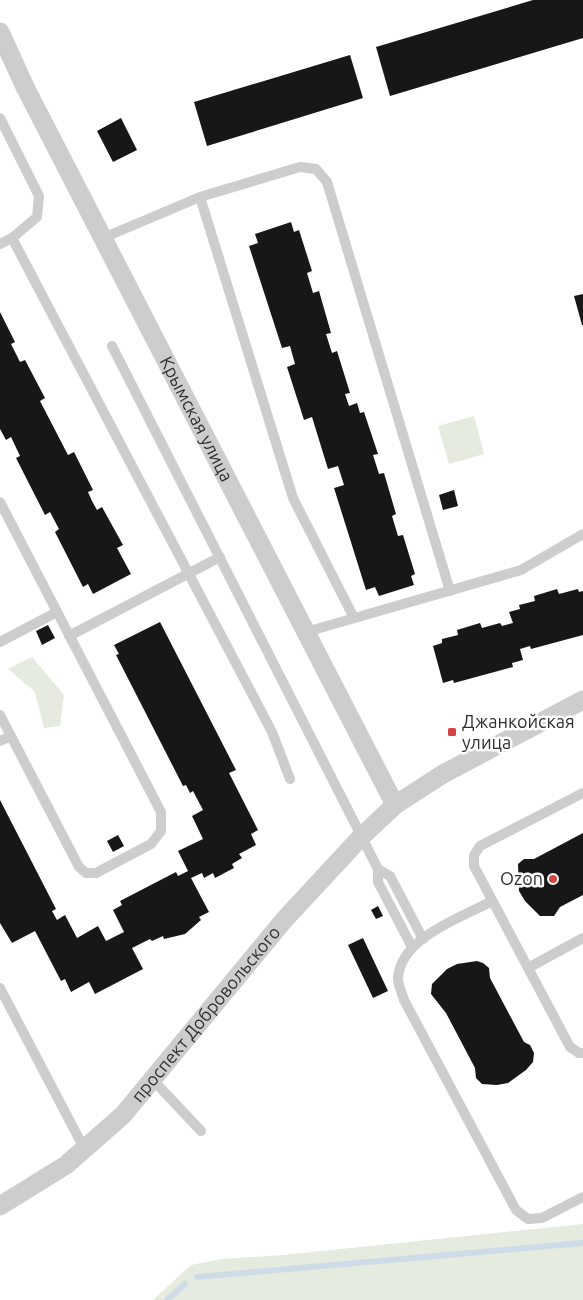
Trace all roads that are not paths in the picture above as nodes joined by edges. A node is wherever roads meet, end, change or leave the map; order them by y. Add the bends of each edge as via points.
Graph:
1 (0, 34) edge
2 (0, 118) edge
3 (200, 197) junction
4 (12, 238) junction
5 (103, 238) junction
6 (0, 244) edge
7 (112, 346) dead end
8 (0, 502) edge
9 (583, 534) edge
10 (220, 557) junction
11 (188, 574) junction
12 (450, 590) junction
13 (57, 612) junction
14 (354, 618) junction
15 (306, 632) junction
16 (69, 636) junction
17 (0, 642) edge
18 (583, 700) edge
19 (0, 715) edge
20 (10, 736) junction
21 (0, 741) edge
22 (290, 779) dead end
23 (583, 793) edge
24 (395, 805) junction
25 (361, 836) junction
26 (378, 869) junction
27 (492, 901) junction
28 (583, 938) edge
29 (423, 939) junction
30 (412, 947) junction
31 (528, 968) junction
32 (0, 988) edge
33 (583, 1053) edge
34 (153, 1080) junction
35 (201, 1131) dead end
36 (85, 1150) junction
37 (583, 1197) edge
38 (0, 1206) edge

1 - 5 street, Крымская улица
2 - 4 lane via 39,196 36,217
3 - 5 lane
3 - 12 lane via 300,167 316,169 327,182
3 - 14 lane via 293,498
4 - 6 lane
4 - 11 lane
5 - 15 street, Крымская улица
7 - 10 lane
8 - 13 lane
9 - 12 lane via 521,570
10 - 11 lane
10 - 25 lane
11 - 16 lane
11 - 22 lane via 272,732
12 - 14 lane
13 - 16 lane
13 - 17 lane
14 - 15 lane
15 - 24 street, Крымская улица
16 - 20 lane via 161,812 162,832 151,844 96,873 86,873 79,868
18 - 24 street via 451,769
19 - 20 lane
20 - 21 lane
23 - 27 lane via 480,846 474,855 474,866
24 - 25 street, проспект Добровольского
25 - 26 lane
25 - 34 street, проспект Добровольского via 260,948
26 - 29 lane via 390,876
26 - 30 lane via 378,882
27 - 29 lane
27 - 31 lane
28 - 31 lane
29 - 30 lane
30 - 37 lane via 403,957 398,979 404,1000 516,1210 528,1219 542,1218
31 - 33 lane via 570,1047
32 - 36 lane
34 - 35 lane
34 - 36 street, проспект Добровольского via 123,1115
36 - 38 street, проспект Добровольского

